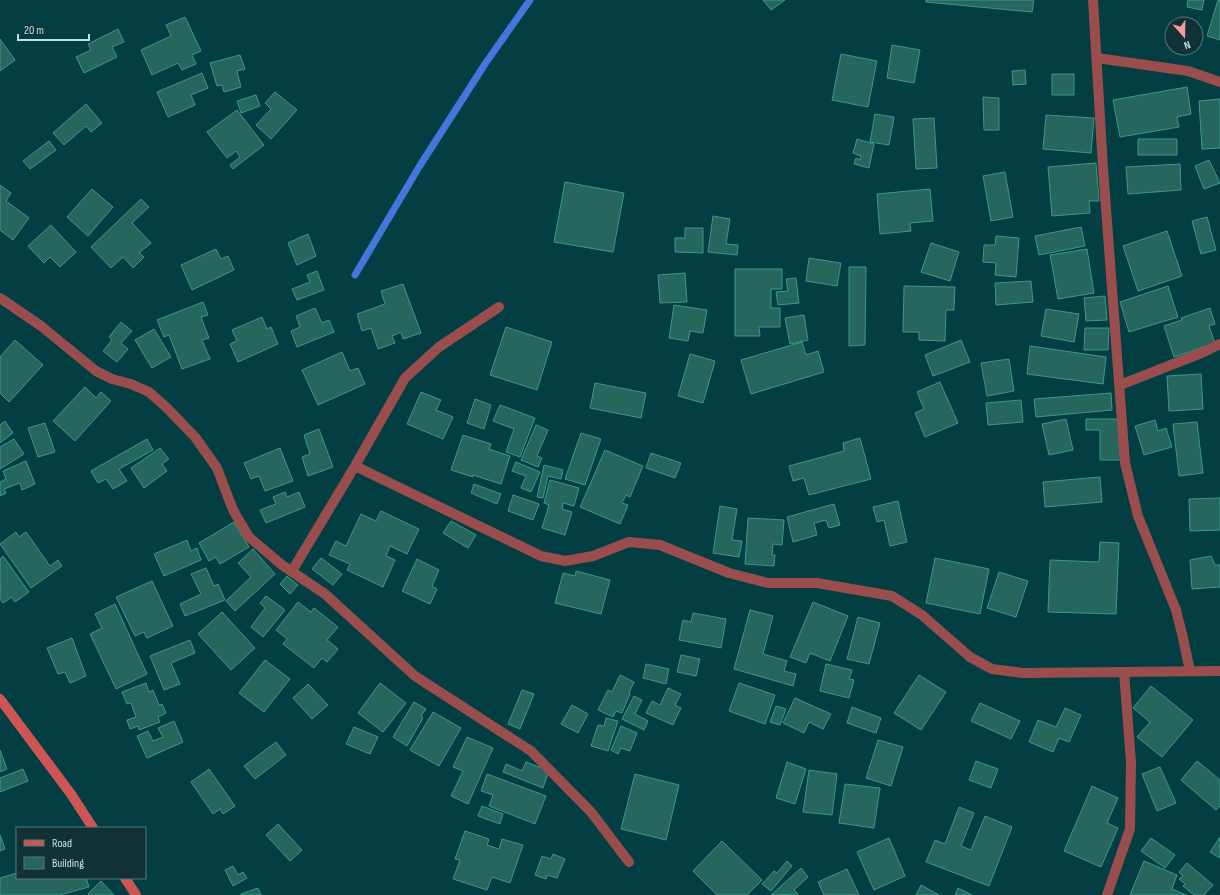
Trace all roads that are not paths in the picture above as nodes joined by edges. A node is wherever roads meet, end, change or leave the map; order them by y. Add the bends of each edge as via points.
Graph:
1 (1093, 0) edge
2 (1096, 58) junction
3 (1220, 82) edge
4 (0, 298) edge
5 (499, 307) dead end
6 (1220, 344) edge
7 (1120, 385) junction
8 (355, 466) junction
9 (292, 571) junction
10 (1190, 671) junction
11 (1220, 671) edge
12 (1124, 672) junction
13 (0, 700) edge
14 (92, 827) edge
15 (628, 862) dead end
16 (126, 879) edge
17 (136, 895) edge
18 (1107, 895) edge

1 - 2 street
2 - 3 street via 1188,71
2 - 7 street
4 - 9 street via 41,326 96,371 112,380 131,384 149,392 166,407 195,437 217,468 233,510 249,537
5 - 8 street via 439,347 405,378
6 - 7 street
7 - 10 street via 1125,463 1138,516 1176,610
8 - 9 street
8 - 12 street via 541,556 565,561 593,556 629,542 660,544 729,573 768,583 817,582 892,596 922,614 970,657 992,669 1023,673
9 - 15 street via 325,594 415,676 531,751 592,812
10 - 11 street
10 - 12 street
12 - 18 street via 1131,762 1130,829
13 - 14 street via 71,794
16 - 17 street

